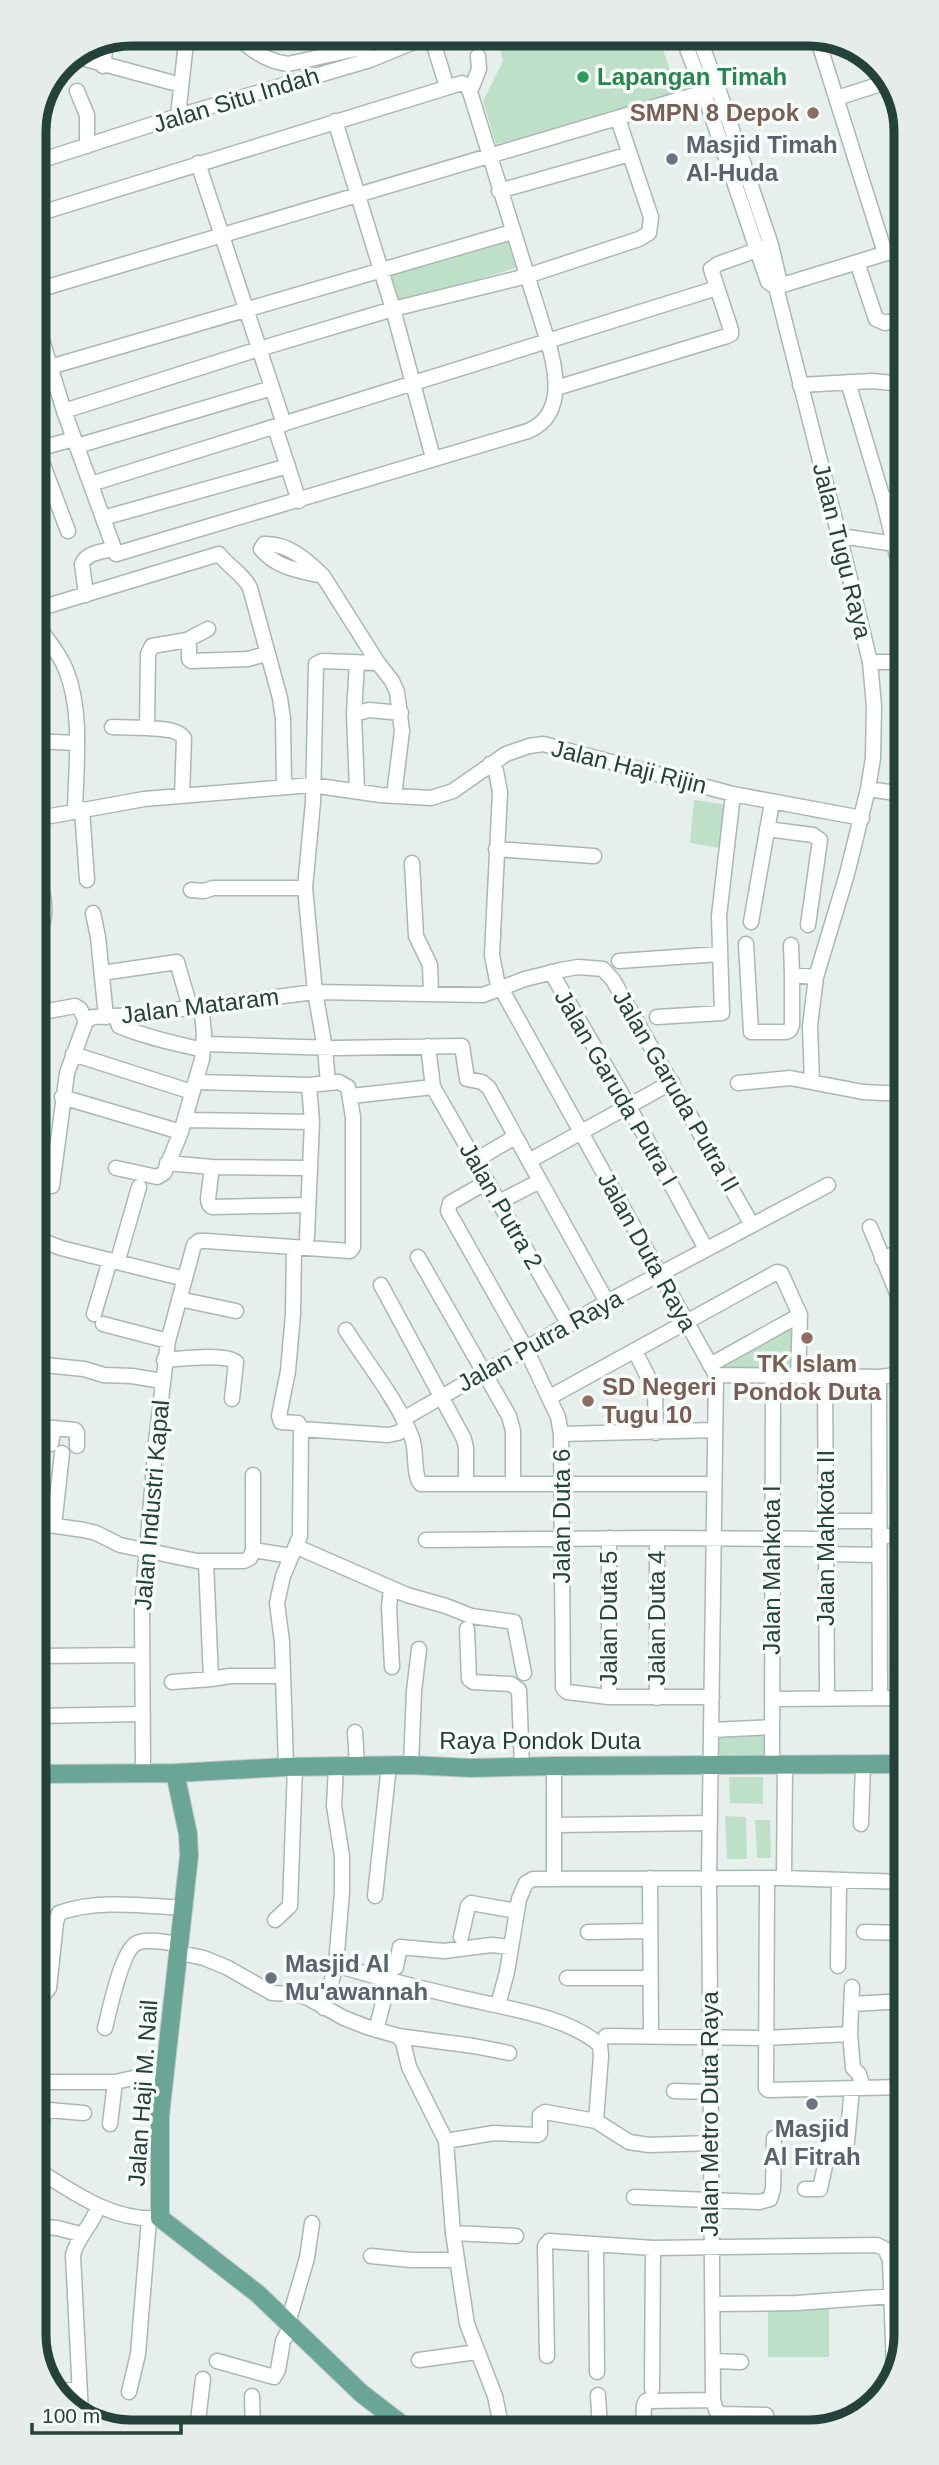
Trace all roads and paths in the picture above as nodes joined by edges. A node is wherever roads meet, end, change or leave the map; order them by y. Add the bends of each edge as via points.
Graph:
1 (186, 46) edge
2 (248, 46) edge
3 (411, 46) edge
4 (437, 46) edge
5 (694, 46) edge
6 (820, 47) edge
7 (106, 49) edge
8 (478, 56) dead end
9 (84, 60) edge
10 (370, 60) junction
11 (103, 66) junction
12 (880, 84) edge
13 (181, 85) junction
14 (447, 87) junction
15 (77, 91) dead end
16 (711, 91) junction
17 (470, 92) junction
18 (837, 98) junction
19 (178, 117) junction
20 (618, 119) junction
21 (335, 121) junction
22 (87, 146) junction
23 (630, 154) junction
24 (488, 156) junction
25 (46, 159) edge
26 (198, 163) junction
27 (499, 191) junction
28 (357, 194) junction
29 (46, 211) edge
30 (512, 232) junction
31 (221, 235) junction
32 (764, 247) junction
33 (894, 250) edge
34 (885, 253) junction
35 (857, 262) junction
36 (381, 271) junction
37 (527, 276) junction
38 (46, 287) edge
39 (776, 287) junction
40 (717, 288) junction
41 (246, 309) junction
42 (393, 309) junction
43 (894, 320) edge
44 (548, 342) junction
45 (259, 349) junction
46 (46, 357) edge
47 (50, 367) junction
48 (414, 382) junction
49 (848, 382) junction
50 (894, 383) edge
51 (800, 386) junction
52 (272, 388) junction
53 (556, 388) junction
54 (64, 411) junction
55 (280, 426) junction
56 (75, 442) junction
57 (46, 444) edge
58 (433, 458) junction
59 (288, 466) junction
60 (46, 474) edge
61 (91, 484) junction
62 (883, 499) junction
63 (894, 499) edge
64 (299, 501) junction
65 (103, 518) junction
66 (68, 531) dead end
67 (894, 533) edge
68 (841, 537) junction
69 (894, 544) edge
70 (113, 549) junction
71 (323, 576) dead end
72 (86, 595) junction
73 (46, 607) edge
74 (208, 629) dead end
75 (46, 639) edge
76 (189, 639) junction
77 (267, 654) junction
78 (357, 662) junction
79 (870, 662) junction
80 (894, 662) edge
81 (378, 663) junction
82 (401, 713) junction
83 (354, 714) junction
84 (112, 727) dead end
85 (147, 728) junction
86 (46, 742) edge
87 (76, 743) junction
88 (490, 764) junction
89 (312, 785) junction
90 (284, 787) junction
91 (868, 789) junction
92 (357, 790) junction
93 (733, 793) junction
94 (894, 793) edge
95 (182, 796) junction
96 (394, 796) junction
97 (772, 802) junction
98 (79, 809) junction
99 (46, 816) edge
100 (862, 818) junction
101 (767, 829) junction
102 (496, 849) junction
103 (594, 856) dead end
104 (412, 863) dead end
105 (87, 880) dead end
106 (305, 888) junction
107 (191, 890) dead end
108 (93, 913) dead end
109 (751, 922) dead end
110 (808, 925) dead end
111 (746, 944) dead end
112 (791, 945) dead end
113 (720, 954) junction
114 (619, 961) dead end
115 (551, 972) junction
116 (102, 973) junction
117 (792, 975) junction
118 (816, 977) junction
119 (501, 990) junction
120 (315, 992) junction
121 (431, 994) junction
122 (195, 1006) junction
123 (46, 1011) edge
124 (111, 1017) junction
125 (657, 1017) dead end
126 (86, 1021) junction
127 (428, 1046) junction
128 (204, 1047) junction
129 (325, 1048) junction
130 (73, 1054) junction
131 (672, 1082) junction
132 (812, 1082) junction
133 (328, 1083) junction
134 (738, 1083) dead end
135 (309, 1085) junction
136 (194, 1087) junction
137 (433, 1087) junction
138 (894, 1094) edge
139 (351, 1096) junction
140 (62, 1097) junction
141 (628, 1105) junction
142 (312, 1122) junction
143 (183, 1126) junction
144 (580, 1133) junction
145 (515, 1138) junction
146 (476, 1160) junction
147 (529, 1161) junction
148 (167, 1163) junction
149 (212, 1167) junction
150 (116, 1168) dead end
151 (309, 1168) junction
152 (540, 1181) junction
153 (487, 1182) junction
154 (828, 1185) dead end
155 (52, 1186) dead end
156 (139, 1187) dead end
157 (499, 1202) junction
158 (308, 1205) junction
159 (752, 1225) junction
160 (870, 1227) dead end
161 (307, 1237) dead end
162 (46, 1241) edge
163 (294, 1248) junction
164 (706, 1250) junction
165 (894, 1254) edge
166 (418, 1257) dead end
167 (882, 1259) junction
168 (114, 1260) junction
169 (659, 1274) junction
170 (186, 1279) junction
171 (381, 1285) dead end
172 (894, 1287) edge
173 (179, 1299) junction
174 (607, 1303) junction
175 (236, 1311) dead end
176 (800, 1315) junction
177 (686, 1322) junction
178 (569, 1325) junction
179 (346, 1330) dead end
180 (168, 1341) junction
181 (526, 1349) junction
182 (635, 1351) junction
183 (164, 1360) junction
184 (46, 1365) edge
185 (713, 1370) junction
186 (485, 1372) junction
187 (894, 1375) edge
188 (773, 1376) junction
189 (799, 1377) junction
190 (825, 1377) junction
191 (879, 1377) junction
192 (162, 1381) junction
193 (441, 1395) junction
194 (550, 1398) junction
195 (232, 1399) dead end
196 (405, 1422) junction
197 (46, 1428) edge
198 (54, 1428) junction
199 (301, 1429) junction
200 (715, 1430) junction
201 (656, 1433) junction
202 (561, 1434) junction
203 (46, 1445) edge
204 (77, 1446) dead end
205 (62, 1452) dead end
206 (253, 1475) dead end
207 (467, 1484) junction
208 (513, 1484) junction
209 (714, 1484) junction
210 (561, 1485) junction
211 (826, 1521) junction
212 (879, 1521) junction
213 (46, 1524) edge
214 (54, 1525) junction
215 (880, 1536) junction
216 (894, 1536) edge
217 (563, 1538) junction
218 (609, 1538) junction
219 (657, 1538) junction
220 (714, 1538) junction
221 (771, 1538) junction
222 (826, 1539) junction
223 (426, 1540) dead end
224 (146, 1550) junction
225 (253, 1550) junction
226 (294, 1551) junction
227 (826, 1554) junction
228 (880, 1555) junction
229 (206, 1562) junction
230 (391, 1588) junction
231 (467, 1629) dead end
232 (419, 1649) dead end
233 (141, 1655) junction
234 (46, 1656) edge
235 (392, 1667) dead end
236 (524, 1673) dead end
237 (283, 1676) junction
238 (211, 1679) junction
239 (172, 1682) dead end
240 (609, 1697) junction
241 (712, 1697) junction
242 (657, 1698) junction
243 (827, 1698) junction
244 (880, 1698) junction
245 (894, 1698) edge
246 (773, 1699) junction
247 (142, 1714) junction
248 (46, 1716) edge
249 (772, 1727) junction
250 (712, 1730) junction
251 (355, 1732) dead end
252 (778, 1764) junction
253 (863, 1764) junction
254 (894, 1764) edge
255 (357, 1765) junction
256 (389, 1765) junction
257 (411, 1765) junction
258 (712, 1765) junction
259 (335, 1766) junction
260 (554, 1766) junction
261 (290, 1767) junction
262 (522, 1767) junction
263 (143, 1772) junction
264 (46, 1773) edge
265 (175, 1773) junction
266 (710, 1824) junction
267 (554, 1825) junction
268 (861, 1825) dead end
269 (709, 1877) junction
270 (554, 1878) junction
271 (650, 1878) junction
272 (767, 1878) junction
273 (784, 1878) junction
274 (839, 1880) junction
275 (894, 1882) edge
276 (375, 1896) dead end
277 (185, 1908) junction
278 (516, 1917) junction
279 (275, 1920) dead end
280 (649, 1931) junction
281 (588, 1932) dead end
282 (864, 1932) dead end
283 (894, 1933) edge
284 (461, 1937) dead end
285 (511, 1947) junction
286 (180, 1949) junction
287 (337, 1965) junction
288 (838, 1966) dead end
289 (567, 1978) dead end
290 (650, 1978) junction
291 (386, 1980) junction
292 (852, 1987) dead end
293 (46, 1992) edge
294 (894, 2002) edge
295 (852, 2004) junction
296 (498, 2005) junction
297 (324, 2008) junction
298 (105, 2028) dead end
299 (376, 2030) junction
300 (850, 2034) junction
301 (398, 2036) junction
302 (606, 2036) dead end
303 (651, 2037) junction
304 (765, 2038) junction
305 (709, 2039) junction
306 (509, 2053) dead end
307 (165, 2071) junction
308 (46, 2082) edge
309 (115, 2082) junction
310 (894, 2087) edge
311 (857, 2088) junction
312 (674, 2091) dead end
313 (709, 2092) junction
314 (46, 2110) edge
315 (84, 2113) dead end
316 (596, 2121) junction
317 (110, 2124) dead end
318 (774, 2138) dead end
319 (446, 2141) junction
320 (711, 2143) junction
321 (46, 2175) edge
322 (805, 2189) dead end
323 (634, 2197) dead end
324 (710, 2201) junction
325 (98, 2206) junction
326 (155, 2218) junction
327 (312, 2223) dead end
328 (46, 2227) edge
329 (453, 2233) junction
330 (80, 2234) junction
331 (516, 2236) dead end
332 (596, 2245) junction
333 (711, 2247) junction
334 (653, 2248) junction
335 (371, 2256) dead end
336 (456, 2260) junction
337 (892, 2296) junction
338 (712, 2304) junction
339 (289, 2325) junction
340 (893, 2343) edge
341 (477, 2352) junction
342 (547, 2356) dead end
343 (419, 2360) dead end
344 (217, 2361) dead end
345 (713, 2361) junction
346 (741, 2362) dead end
347 (597, 2372) dead end
348 (203, 2379) dead end
349 (79, 2389) junction
350 (652, 2389) dead end
351 (66, 2390) edge
352 (129, 2392) dead end
353 (598, 2395) dead end
354 (253, 2396) dead end
355 (713, 2400) junction
356 (80, 2403) edge
357 (766, 2416) dead end
358 (198, 2419) edge
359 (253, 2419) edge
360 (395, 2419) edge
361 (500, 2420) edge
362 (599, 2420) edge
363 (643, 2420) edge

1 - 13 street
2 - 10 street via 262,57 288,64 356,49
3 - 10 street, Jalan Situ Indah
4 - 14 street
5 - 16 street, Jalan Tugu Raya
6 - 18 street
7 - 11 street
8 - 17 street via 479,69
9 - 11 street
10 - 19 street, Jalan Situ Indah
11 - 13 street
12 - 18 street
13 - 19 street
14 - 17 street via 463,83
14 - 21 street
15 - 22 street via 88,115
16 - 20 street
16 - 32 street, Jalan Tugu Raya
17 - 24 street
18 - 34 street
19 - 22 street, Jalan Situ Indah
20 - 23 street
20 - 24 street
21 - 26 street
21 - 28 street
22 - 25 street, Jalan Situ Indah
23 - 27 street
23 - 37 street via 651,217 649,233
24 - 27 street
24 - 28 street
26 - 29 street
26 - 31 street
27 - 30 street
28 - 31 street
28 - 36 street
30 - 36 street
30 - 37 street
31 - 38 street
31 - 41 street
32 - 39 street, Jalan Tugu Raya via 779,279
32 - 40 street via 713,266
33 - 34 street
34 - 35 street
35 - 39 street
35 - 43 street via 876,319
36 - 41 street
36 - 42 street
37 - 42 street
37 - 44 street
39 - 51 street, Jalan Tugu Raya
40 - 44 street
40 - 53 street via 731,330 727,337
41 - 45 street
41 - 47 street
42 - 45 street
42 - 48 street
44 - 48 street
44 - 53 street
45 - 52 street
45 - 54 street
46 - 47 street
47 - 54 street
48 - 55 street
48 - 58 street
49 - 50 street
49 - 51 street
49 - 62 street
51 - 68 street, Jalan Tugu Raya
52 - 55 street
52 - 56 street
53 - 58 street via 547,417 536,428
54 - 56 street
55 - 59 street
55 - 61 street
56 - 57 street
56 - 61 street
58 - 64 street
59 - 64 street
59 - 65 street
60 - 66 street
61 - 65 street
62 - 63 street
62 - 67 street
64 - 70 street via 119,555
65 - 70 street
68 - 69 street
68 - 79 street, Jalan Tugu Raya
70 - 72 street via 84,559
71 - 81 street
72 - 73 street
72 - 77 street via 219,554 247,582
74 - 76 street
75 - 87 street via 66,671 74,700
76 - 77 street via 191,661
76 - 85 street via 149,649
77 - 90 street via 282,707
78 - 81 street
78 - 83 street
78 - 89 street via 316,664
79 - 80 street
79 - 91 street, Jalan Tugu Raya via 874,748
81 - 82 street via 392,681
82 - 83 street via 369,709
82 - 96 street
83 - 92 street
84 - 85 street
85 - 95 street via 176,732 184,738
86 - 87 street
87 - 98 street
88 - 93 street, Jalan Haji Rijin via 518,749 543,744
88 - 96 street, Jalan Haji Rijin via 442,795 423,799
88 - 102 street, Jalan Duta Raya via 500,785
89 - 90 street, Jalan Haji Rijin
89 - 92 street, Jalan Haji Rijin
89 - 106 street
90 - 95 street, Jalan Haji Rijin
91 - 94 street
91 - 100 street, Jalan Tugu Raya
92 - 96 street, Jalan Haji Rijin
93 - 97 street, Jalan Haji Rijin
93 - 113 street via 719,916
95 - 98 street, Jalan Haji Rijin
97 - 100 street, Jalan Haji Rijin
97 - 101 street
98 - 99 street, Jalan Haji Rijin
98 - 105 street
100 - 118 street, Jalan Tugu Raya
101 - 109 street
101 - 110 street via 820,840
102 - 103 street
102 - 119 street, Jalan Duta Raya via 492,955
104 - 121 street via 416,936 430,965
106 - 107 street
106 - 120 street
108 - 116 street
111 - 117 street via 751,1032 790,1031
112 - 117 street
113 - 114 street
113 - 125 street via 722,1013
115 - 119 street, Jalan Garuda Putra I
115 - 131 street, Jalan Garuda Putra II via 597,967 608,973
115 - 141 street, Jalan Garuda Putra I
116 - 122 street via 177,962
116 - 124 street
117 - 118 street
118 - 132 street, Jalan Tugu Raya via 810,1026
119 - 121 street, Jalan Garuda Putra I via 483,995
119 - 144 street, Jalan Duta Raya
120 - 121 street, Jalan Mataram
120 - 122 street, Jalan Mataram
120 - 129 street
122 - 124 street, Jalan Mataram
122 - 128 street
123 - 126 street via 78,1007
124 - 126 street, Jalan Mataram
124 - 128 street via 119,1026 156,1040
126 - 130 street
127 - 129 street
127 - 137 street, Jalan Putra 2
127 - 145 street via 462,1046 467,1079 486,1085
128 - 129 street
128 - 136 street
129 - 133 street
130 - 136 street
130 - 140 street
131 - 141 street
131 - 159 street, Jalan Garuda Putra II
132 - 134 street via 790,1078
132 - 138 street
133 - 135 street
133 - 139 street via 344,1084
135 - 136 street
135 - 142 street
136 - 143 street
137 - 139 street
137 - 146 street, Jalan Putra 2
139 - 163 street via 352,1250
140 - 143 street
140 - 155 street
141 - 144 street
141 - 164 street, Jalan Garuda Putra I
142 - 143 street
142 - 151 street
143 - 148 street
144 - 147 street
144 - 169 street, Jalan Duta Raya
145 - 146 street
145 - 147 street
146 - 153 street, Jalan Putra 2
147 - 152 street
148 - 149 street
148 - 150 street via 159,1177
149 - 151 street
149 - 158 street via 208,1199 212,1207
151 - 158 street
152 - 157 street
152 - 174 street
153 - 157 street, Jalan Putra 2
153 - 181 street, Jalan Duta 6 via 450,1203 448,1211
154 - 159 street, Jalan Putra Raya
156 - 168 street
157 - 178 street, Jalan Putra 2
158 - 161 street
159 - 164 street, Jalan Putra Raya
160 - 167 street
162 - 168 street
163 - 170 street, Jalan Industri Kapal via 196,1242
163 - 199 street via 291,1339 279,1419 298,1423
164 - 169 street, Jalan Putra Raya
165 - 167 street
166 - 186 street
167 - 172 street
168 - 170 street
168 - 180 street via 99,1319
169 - 174 street, Jalan Putra Raya
169 - 177 street, Jalan Duta Raya
170 - 173 street, Jalan Industri Kapal
171 - 193 street
173 - 175 street
173 - 180 street, Jalan Industri Kapal
174 - 178 street, Jalan Putra Raya
176 - 177 street via 777,1272
176 - 185 street
176 - 189 street
177 - 182 street
177 - 185 street, Jalan Duta Raya
178 - 181 street, Jalan Putra Raya
179 - 196 street
180 - 183 street, Jalan Industri Kapal
181 - 186 street, Jalan Putra Raya
181 - 194 street, Jalan Duta 6
182 - 194 street
182 - 201 street via 655,1391
183 - 192 street, Jalan Industri Kapal
183 - 195 street via 233,1359
184 - 192 street
185 - 188 street
185 - 200 street
186 - 193 street, Jalan Putra Raya
186 - 208 street via 512,1424
187 - 191 street
188 - 189 street
188 - 221 street, Jalan Mahkota I
189 - 190 street
190 - 191 street
190 - 211 street, Jalan Mahkota II
191 - 212 street
192 - 224 street, Jalan Industri Kapal
193 - 196 street, Jalan Putra Raya
193 - 207 street via 466,1444
194 - 202 street, Jalan Duta 6
196 - 199 street, Jalan Putra Raya via 398,1433 388,1435
196 - 207 street via 415,1448 419,1483
197 - 198 street
198 - 203 street via 50,1445
198 - 204 street via 76,1431
199 - 226 street via 300,1536
200 - 201 street
200 - 209 street
201 - 202 street
202 - 210 street, Jalan Duta 6
205 - 214 street
206 - 225 street
207 - 208 street
208 - 210 street
209 - 210 street
209 - 220 street
210 - 217 street, Jalan Duta 6
211 - 212 street
211 - 222 street, Jalan Mahkota II
212 - 215 street
213 - 214 street
214 - 224 street
215 - 216 street
215 - 228 street
217 - 218 street
217 - 223 street
217 - 240 street, Jalan Duta 6 via 561,1683 564,1690
218 - 219 street
218 - 240 street, Jalan Duta 5
219 - 220 street
219 - 242 street, Jalan Duta 4
220 - 221 street
220 - 241 street
221 - 222 street
221 - 246 street, Jalan Mahkota I
222 - 227 street, Jalan Mahkota II
224 - 229 street
224 - 233 street, Jalan Industri Kapal
225 - 226 street
225 - 229 street via 244,1561
226 - 230 street
226 - 237 street via 277,1603
227 - 228 street
227 - 243 street, Jalan Mahkota II
228 - 244 street
229 - 238 street
230 - 235 street
230 - 236 street via 471,1616 514,1622
231 - 262 street via 469,1679 511,1684 519,1690
232 - 257 street
233 - 234 street
233 - 247 street, Jalan Industri Kapal
237 - 238 street
237 - 261 street
238 - 239 street
240 - 242 street
241 - 242 street
241 - 250 street
243 - 244 street
243 - 246 street
244 - 245 street
246 - 249 street, Jalan Mahkota I
247 - 248 street
247 - 263 street, Jalan Industri Kapal
249 - 250 street
249 - 252 street, Jalan Mahkota I
250 - 258 street
251 - 255 street
252 - 253 main road, Raya Pondok Duta
252 - 258 main road, Raya Pondok Duta
252 - 273 street, Jalan Mahkota I
253 - 254 main road, Raya Pondok Duta
253 - 268 street
255 - 256 main road, Raya Pondok Duta
255 - 259 main road, Raya Pondok Duta
256 - 257 main road, Raya Pondok Duta
256 - 276 street
257 - 262 main road, Raya Pondok Duta
258 - 260 main road, Raya Pondok Duta
258 - 266 street, Jalan Metro Duta Raya
259 - 261 main road, Raya Pondok Duta
259 - 287 street via 334,1806 342,1856
260 - 262 main road, Raya Pondok Duta
260 - 267 street
261 - 265 main road, Raya Pondok Duta
261 - 279 street via 290,1906
263 - 264 main road, Raya Pondok Duta
263 - 265 main road, Raya Pondok Duta
265 - 277 main road, Jalan Haji M. Nail via 189,1844
266 - 267 street
266 - 269 street, Jalan Metro Duta Raya
267 - 270 street
269 - 271 street
269 - 272 street
269 - 305 street, Jalan Metro Duta Raya
270 - 271 street
270 - 278 street via 526,1883
271 - 280 street
272 - 273 street
272 - 304 street
273 - 274 street
274 - 275 street
274 - 288 street
277 - 286 main road, Jalan Haji M. Nail
277 - 293 street via 101,1906 59,1913
278 - 284 street via 471,1903
278 - 285 street
280 - 281 street
280 - 290 street
282 - 283 street
285 - 291 street via 444,1951 400,1947 396,1967 386,1971
285 - 296 street
286 - 297 street via 228,1968 272,1993 295,1994
286 - 298 street via 141,1942 130,1949
286 - 307 main road, Jalan Haji M. Nail
287 - 291 street
287 - 297 street
289 - 290 street
290 - 303 street
291 - 296 street
291 - 299 street
292 - 295 street
294 - 295 street
295 - 300 street
296 - 316 street via 585,2033 600,2045
297 - 299 street
299 - 301 street
300 - 304 street
300 - 311 street via 853,2068 859,2074
301 - 306 street
301 - 319 street
302 - 303 street
303 - 305 street
304 - 305 street
304 - 311 street via 768,2090
305 - 313 street, Jalan Metro Duta Raya
307 - 309 street
307 - 326 main road, Jalan Haji M. Nail
308 - 309 street
309 - 317 street
310 - 311 street
311 - 322 street via 847,2142 829,2147 820,2189
312 - 313 street
313 - 320 street, Jalan Metro Duta Raya
314 - 315 street
316 - 319 street via 545,2112 540,2115 538,2135 494,2133
316 - 320 street via 629,2142
318 - 324 street via 770,2199
319 - 329 street
320 - 324 street, Jalan Metro Duta Raya
321 - 325 street
323 - 324 street
324 - 333 street, Jalan Metro Duta Raya
325 - 326 street via 128,2216
325 - 330 street
326 - 339 main road, Jalan Haji M. Nail via 258,2294
326 - 352 street
327 - 339 street
328 - 330 street
329 - 331 street
329 - 336 street
330 - 349 street via 73,2255
332 - 334 street
332 - 342 street via 552,2241 545,2246
332 - 347 street
333 - 334 street
333 - 337 street via 877,2245 890,2260
333 - 338 street, Jalan Metro Duta Raya
334 - 350 street
335 - 336 street
336 - 341 street via 467,2324
337 - 338 street
337 - 340 street
338 - 345 street, Jalan Metro Duta Raya
339 - 344 street via 274,2377
339 - 360 main road, Jalan Haji M. Nail
341 - 343 street
341 - 361 street
345 - 346 street
345 - 355 street, Jalan Metro Duta Raya
348 - 358 street
349 - 351 street
349 - 356 street
353 - 362 street
354 - 359 street
355 - 357 street via 721,2414
355 - 363 street via 646,2401

